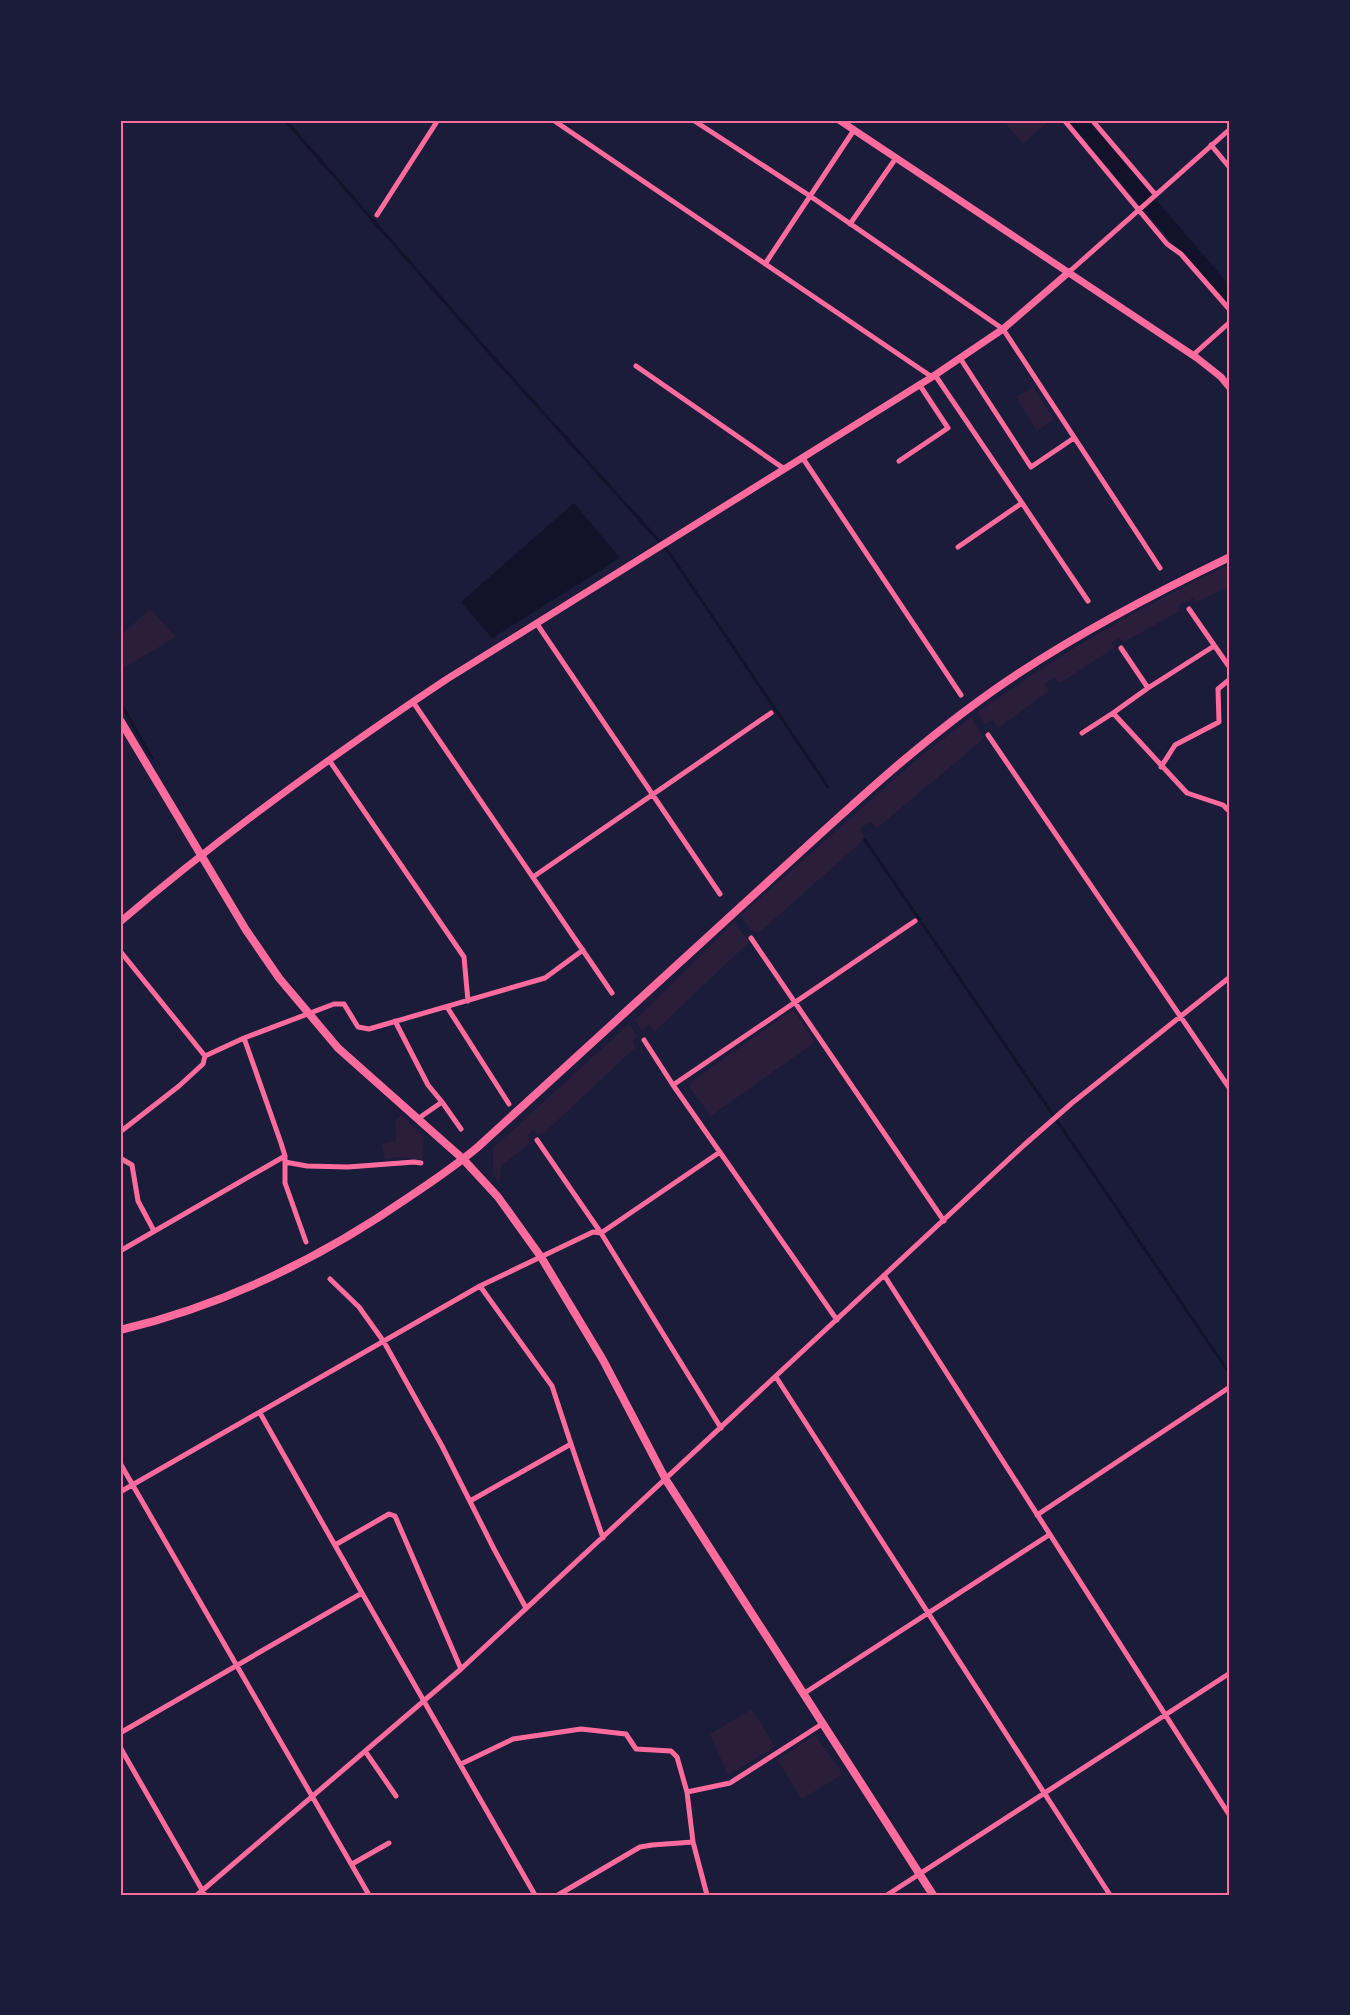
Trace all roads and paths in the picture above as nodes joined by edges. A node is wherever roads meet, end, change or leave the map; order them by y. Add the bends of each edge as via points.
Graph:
1 (438, 120) edge
2 (553, 120) edge
3 (693, 120) edge
4 (840, 120) edge
5 (1064, 120) edge
6 (1092, 120) edge
7 (561, 122) edge
8 (1230, 129) edge
9 (854, 130) junction
10 (1211, 145) junction
11 (896, 158) junction
12 (1230, 168) edge
13 (1155, 194) junction
14 (810, 196) junction
15 (1139, 208) junction
16 (377, 215) dead end
17 (850, 224) junction
18 (765, 264) junction
19 (1069, 272) junction
20 (1230, 310) edge
21 (1230, 322) edge
22 (1003, 329) junction
23 (1193, 355) junction
24 (960, 358) junction
25 (636, 366) dead end
26 (934, 376) junction
27 (919, 384) junction
28 (1230, 388) edge
29 (1074, 438) junction
30 (802, 457) junction
31 (899, 461) dead end
32 (783, 468) junction
33 (1022, 503) junction
34 (958, 547) dead end
35 (1230, 557) edge
36 (1160, 568) dead end
37 (1088, 601) dead end
38 (1189, 609) dead end
39 (537, 624) junction
40 (1214, 645) junction
41 (1121, 648) dead end
42 (1230, 668) edge
43 (1230, 679) edge
44 (1148, 688) junction
45 (961, 695) dead end
46 (413, 702) junction
47 (771, 713) dead end
48 (1113, 713) junction
49 (120, 720) edge
50 (1082, 733) dead end
51 (988, 735) dead end
52 (329, 760) junction
53 (1161, 767) junction
54 (653, 795) junction
55 (1230, 812) edge
56 (201, 856) junction
57 (533, 877) junction
58 (720, 894) dead end
59 (915, 921) dead end
60 (120, 922) edge
61 (751, 938) dead end
62 (583, 950) junction
63 (120, 951) edge
64 (1230, 977) edge
65 (612, 993) dead end
66 (468, 1001) junction
67 (795, 1002) junction
68 (447, 1007) junction
69 (308, 1013) junction
70 (1180, 1016) junction
71 (395, 1021) junction
72 (244, 1038) junction
73 (644, 1040) dead end
74 (205, 1056) junction
75 (673, 1085) junction
76 (1230, 1089) edge
77 (442, 1102) junction
78 (509, 1104) dead end
79 (419, 1118) junction
80 (461, 1129) dead end
81 (120, 1132) edge
82 (537, 1140) dead end
83 (720, 1152) junction
84 (120, 1158) edge
85 (285, 1159) junction
86 (464, 1159) junction
87 (421, 1163) dead end
88 (944, 1221) junction
89 (154, 1231) junction
90 (601, 1233) junction
91 (306, 1242) dead end
92 (120, 1251) edge
93 (541, 1257) junction
94 (884, 1275) junction
95 (330, 1279) dead end
96 (480, 1286) junction
97 (837, 1320) junction
98 (120, 1330) edge
99 (384, 1342) junction
100 (776, 1377) junction
101 (1230, 1387) edge
102 (260, 1413) junction
103 (722, 1428) junction
104 (571, 1444) junction
105 (120, 1463) edge
106 (666, 1480) junction
107 (132, 1485) junction
108 (120, 1492) edge
109 (470, 1501) junction
110 (1037, 1515) junction
111 (1049, 1535) junction
112 (603, 1538) junction
113 (335, 1545) junction
114 (362, 1593) junction
115 (526, 1608) junction
116 (928, 1613) junction
117 (237, 1665) junction
118 (461, 1669) junction
119 (1230, 1673) edge
120 (802, 1694) junction
121 (423, 1701) junction
122 (1165, 1715) junction
123 (822, 1724) junction
124 (120, 1733) edge
125 (120, 1747) edge
126 (365, 1751) junction
127 (461, 1764) junction
128 (687, 1792) junction
129 (1044, 1793) junction
130 (313, 1796) junction
131 (396, 1796) dead end
132 (1230, 1816) edge
133 (693, 1842) junction
134 (389, 1843) dead end
135 (352, 1864) junction
136 (920, 1874) junction
137 (204, 1893) edge
138 (196, 1895) edge
139 (369, 1895) edge
140 (535, 1895) edge
141 (558, 1895) edge
142 (707, 1895) edge
143 (887, 1895) edge
144 (933, 1895) edge
145 (1110, 1895) edge

1 - 16 street
2 - 7 street
3 - 14 street
4 - 9 main road
5 - 15 street
6 - 13 street
7 - 18 street
8 - 10 street
9 - 11 main road
9 - 14 street
10 - 12 street
10 - 13 street
11 - 17 street
11 - 19 main road
13 - 15 street
14 - 17 street
14 - 18 street
15 - 19 street
15 - 20 street via 1167,244 1181,254
17 - 22 street
18 - 26 street
19 - 22 main road
19 - 23 main road
21 - 23 street
22 - 24 main road
22 - 29 street
23 - 28 main road
24 - 26 main road
24 - 29 street via 1031,467
25 - 32 street
26 - 27 main road
26 - 33 street
27 - 30 main road
27 - 31 street via 948,428
29 - 36 street
30 - 32 main road
30 - 45 street
32 - 39 main road
33 - 34 street
33 - 37 street
35 - 86 main road via 1148,596 1078,636 951,723 876,784
38 - 40 street
39 - 46 main road
39 - 54 street
40 - 42 street
40 - 44 street
41 - 44 street
43 - 53 street via 1218,689 1219,723 1175,745
44 - 48 street
46 - 52 main road
46 - 57 street
47 - 54 street
48 - 50 street
48 - 53 street
49 - 56 main road
51 - 70 street
52 - 56 main road
52 - 66 street via 464,957
53 - 55 street via 1186,793 1223,805
54 - 57 street
54 - 58 street
56 - 60 main road
56 - 69 main road via 246,930
57 - 62 street
59 - 67 street
61 - 67 street
62 - 65 street
62 - 66 street via 545,978
63 - 74 street
64 - 70 street
66 - 68 street
67 - 75 street
67 - 88 street
68 - 71 street
68 - 78 street
69 - 71 street via 344,1004 358,1028 369,1029
69 - 72 street
69 - 79 main road via 338,1048
70 - 76 street
70 - 88 street via 1023,1146
71 - 77 street via 428,1084
72 - 74 street
72 - 85 street
73 - 75 street
74 - 81 street via 203,1064 179,1086
75 - 83 street
77 - 79 street
77 - 80 street
79 - 86 main road
82 - 90 street
83 - 90 street
83 - 97 street
84 - 89 street via 132,1165 138,1201
85 - 87 street via 329,1167
85 - 89 street
85 - 91 street via 285,1183
86 - 93 main road via 498,1197
86 - 98 main road via 306,1261 167,1319
88 - 94 street
89 - 92 street
90 - 93 street via 593,1232
90 - 103 street
93 - 96 street
93 - 106 main road via 603,1360
94 - 97 street
94 - 110 street
95 - 99 street via 359,1307
96 - 99 street
96 - 104 street via 552,1386
97 - 100 street
99 - 102 street
99 - 109 street
100 - 103 street
100 - 116 street
101 - 110 street
102 - 107 street
102 - 113 street
103 - 106 street
104 - 109 street
104 - 112 street
105 - 107 street
106 - 112 street
106 - 120 main road
107 - 108 street
107 - 117 street
109 - 115 street
110 - 111 street
111 - 116 street
111 - 122 street
112 - 115 street
113 - 114 street
113 - 118 street via 389,1514 395,1516
114 - 117 street
114 - 121 street
115 - 118 street
116 - 120 street
116 - 129 street
117 - 124 street
117 - 130 street
118 - 121 street
119 - 122 street
120 - 123 main road
121 - 126 street
121 - 127 street
122 - 129 street
122 - 132 street
123 - 128 street via 730,1783
123 - 136 main road
125 - 137 street
126 - 130 street
126 - 131 street
127 - 128 street via 513,1739 581,1729 626,1734 636,1749 671,1751 677,1757
127 - 140 street
128 - 133 street
129 - 136 street
129 - 145 street
130 - 135 street
130 - 137 street
133 - 141 street via 640,1847
133 - 142 street
134 - 135 street
135 - 139 street
136 - 143 street
136 - 144 main road
137 - 138 street

